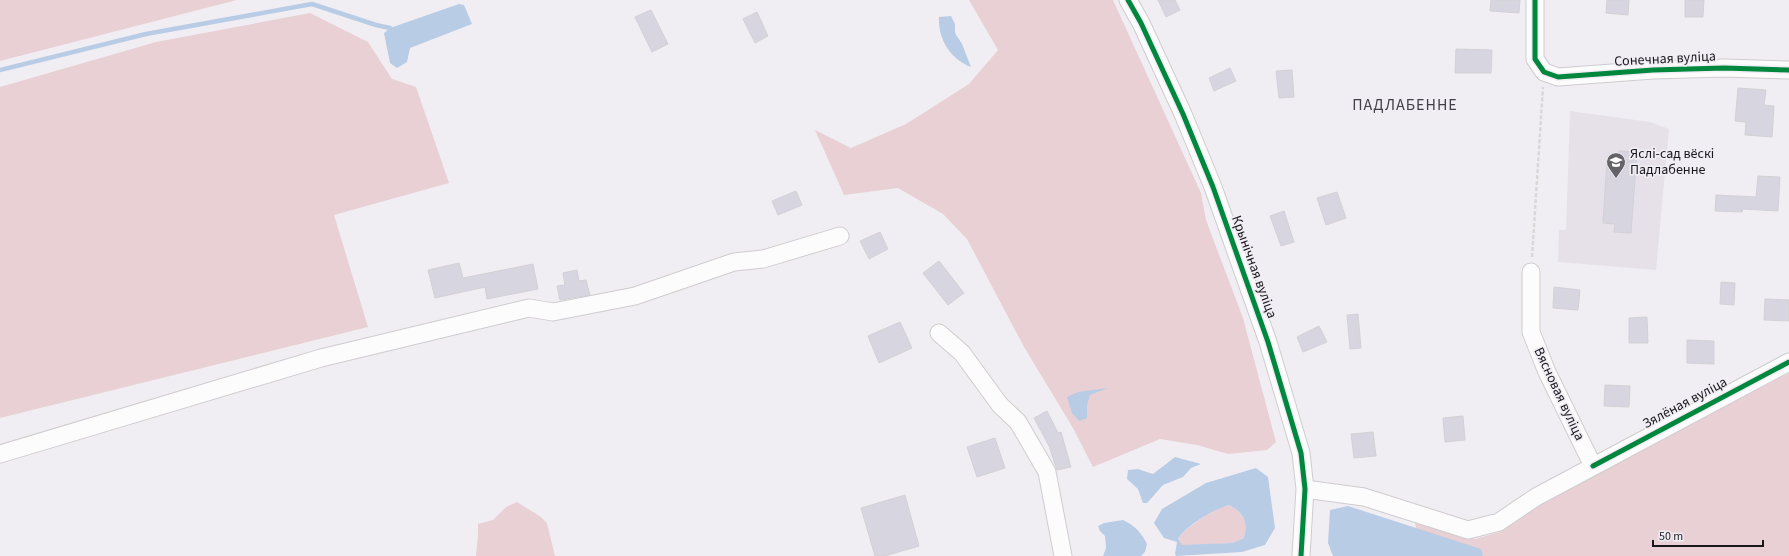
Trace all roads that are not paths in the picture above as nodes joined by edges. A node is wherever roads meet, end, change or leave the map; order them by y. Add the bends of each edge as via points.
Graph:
1 (1128, 0) edge
2 (1536, 0) edge
3 (1789, 70) edge
4 (840, 236) dead end
5 (1531, 272) road end
6 (939, 333) dead end
7 (1789, 362) edge
8 (0, 454) edge
9 (1593, 466) junction
10 (1305, 489) junction
11 (1063, 556) edge
12 (1301, 556) edge

1 - 10 street, Крынічная вуліца via 1183,114 1215,195 1289,408 1301,453
2 - 3 street, Сонечная вуліца via 1536,59 1544,72 1558,78 1653,70
4 - 8 street via 763,259 734,262 635,296 553,312 529,308 321,358
5 - 9 street, Вясновая вуліца via 1531,332 1547,372
6 - 11 street via 962,353 1000,405 1018,422 1047,472
7 - 9 street, Зялёная вуліца
9 - 10 street, Зялёная вуліца via 1536,497 1499,522 1468,530 1364,498
10 - 12 street, Крынічная вуліца

